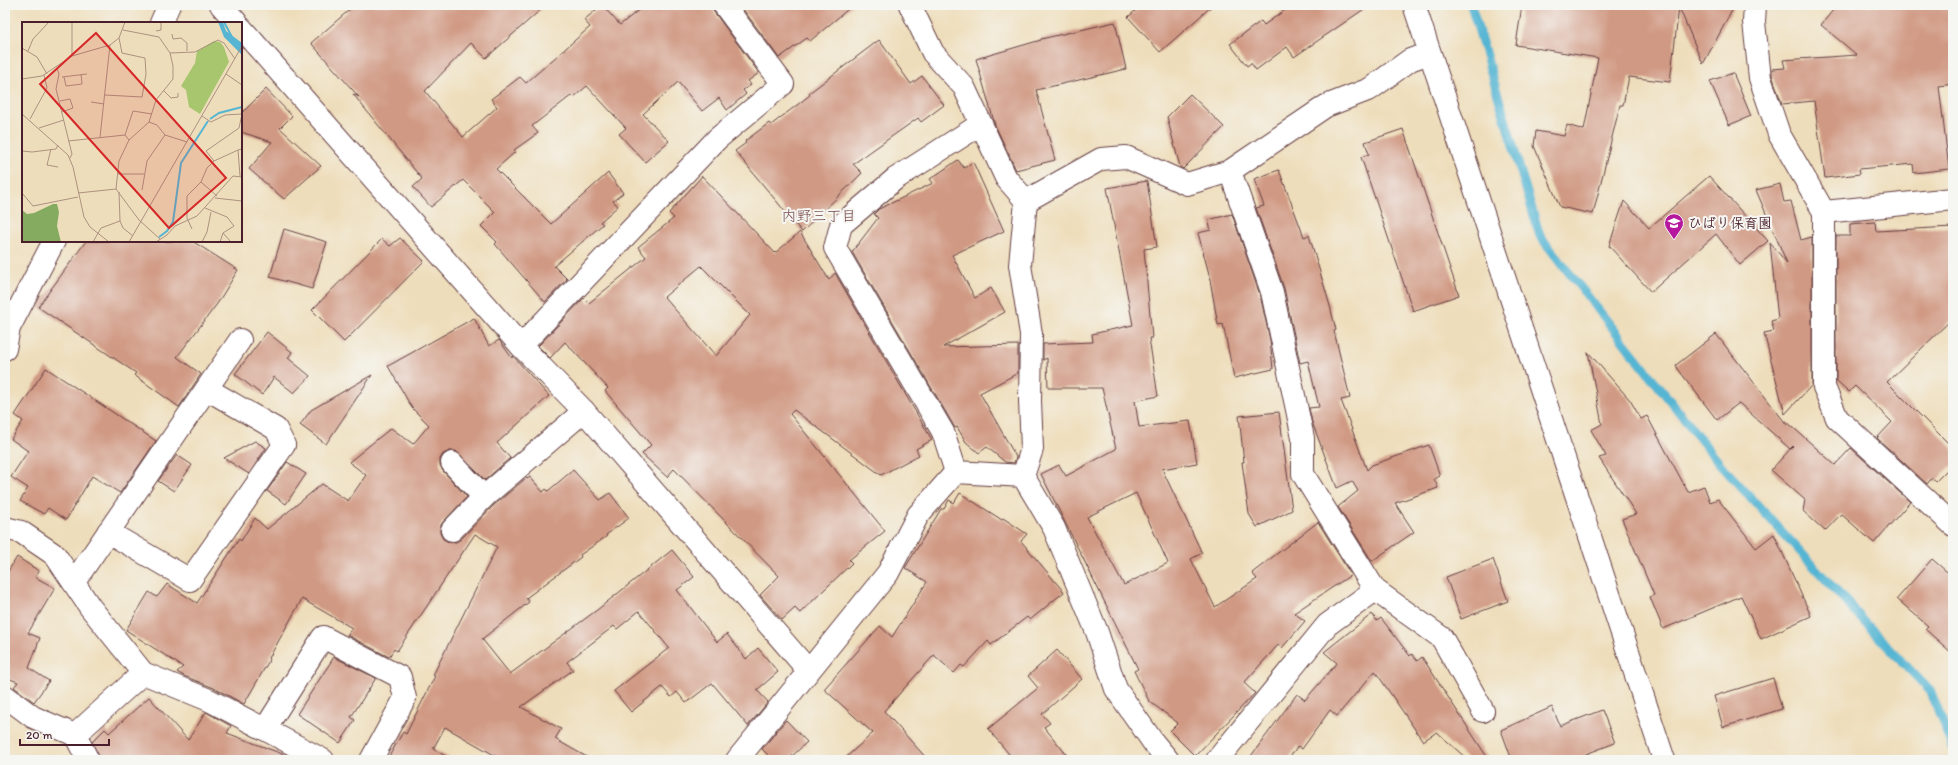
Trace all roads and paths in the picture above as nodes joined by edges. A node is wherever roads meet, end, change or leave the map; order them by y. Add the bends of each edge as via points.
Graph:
1 (169, 5) edge
2 (221, 5) edge
3 (724, 5) edge
4 (910, 5) edge
5 (1414, 5) edge
6 (1755, 5) edge
7 (161, 22) edge
8 (235, 22) edge
9 (242, 29) edge
10 (1429, 53) junction
11 (981, 124) junction
12 (1230, 171) junction
13 (1953, 199) edge
14 (1026, 201) junction
15 (1824, 212) junction
16 (53, 242) edge
17 (6, 333) edge
18 (240, 340) dead end
19 (521, 346) junction
20 (207, 389) junction
21 (584, 411) junction
22 (452, 463) dead end
23 (956, 472) junction
24 (1024, 476) junction
25 (484, 496) junction
26 (1953, 525) edge
27 (5, 528) edge
28 (452, 530) dead end
29 (108, 532) junction
30 (74, 582) junction
31 (1375, 590) junction
32 (808, 670) junction
33 (143, 673) junction
34 (5, 696) edge
35 (1483, 711) dead end
36 (265, 730) junction
37 (75, 735) junction
38 (88, 760) edge
39 (323, 760) edge
40 (371, 760) edge
41 (737, 760) edge
42 (1168, 760) edge
43 (1217, 760) edge
44 (1664, 760) edge

1 - 7 street
2 - 8 street
3 - 19 street via 783,84 717,139
4 - 11 street via 933,53 964,87
5 - 10 street
6 - 15 street via 1754,22 1760,78 1779,134
9 - 19 street
10 - 12 street via 1410,60 1370,89 1326,106
10 - 44 street
11 - 14 street via 1006,178
11 - 23 street via 895,179 840,225 835,248 942,432
12 - 14 street via 1188,184 1126,156 1101,159
12 - 31 street via 1272,292 1303,438 1303,474
13 - 15 street
14 - 24 street via 1020,265 1031,334 1032,449
15 - 26 street via 1824,387 1837,418
16 - 17 street
18 - 20 street
19 - 21 street
20 - 29 street
20 - 29 street via 276,429 284,445 190,580
21 - 25 street
21 - 32 street
22 - 25 street
23 - 24 street
23 - 32 street via 918,514 888,573
24 - 42 street via 1054,528 1097,632 1116,689
25 - 28 street
27 - 30 street via 21,532 55,555
29 - 30 street
30 - 33 street via 90,607
31 - 35 street via 1442,638
31 - 43 street via 1327,625
32 - 41 street
33 - 36 street via 209,700
33 - 37 street
34 - 37 street via 33,717
36 - 39 street
36 - 40 street via 323,637 400,677 405,698
37 - 38 street

